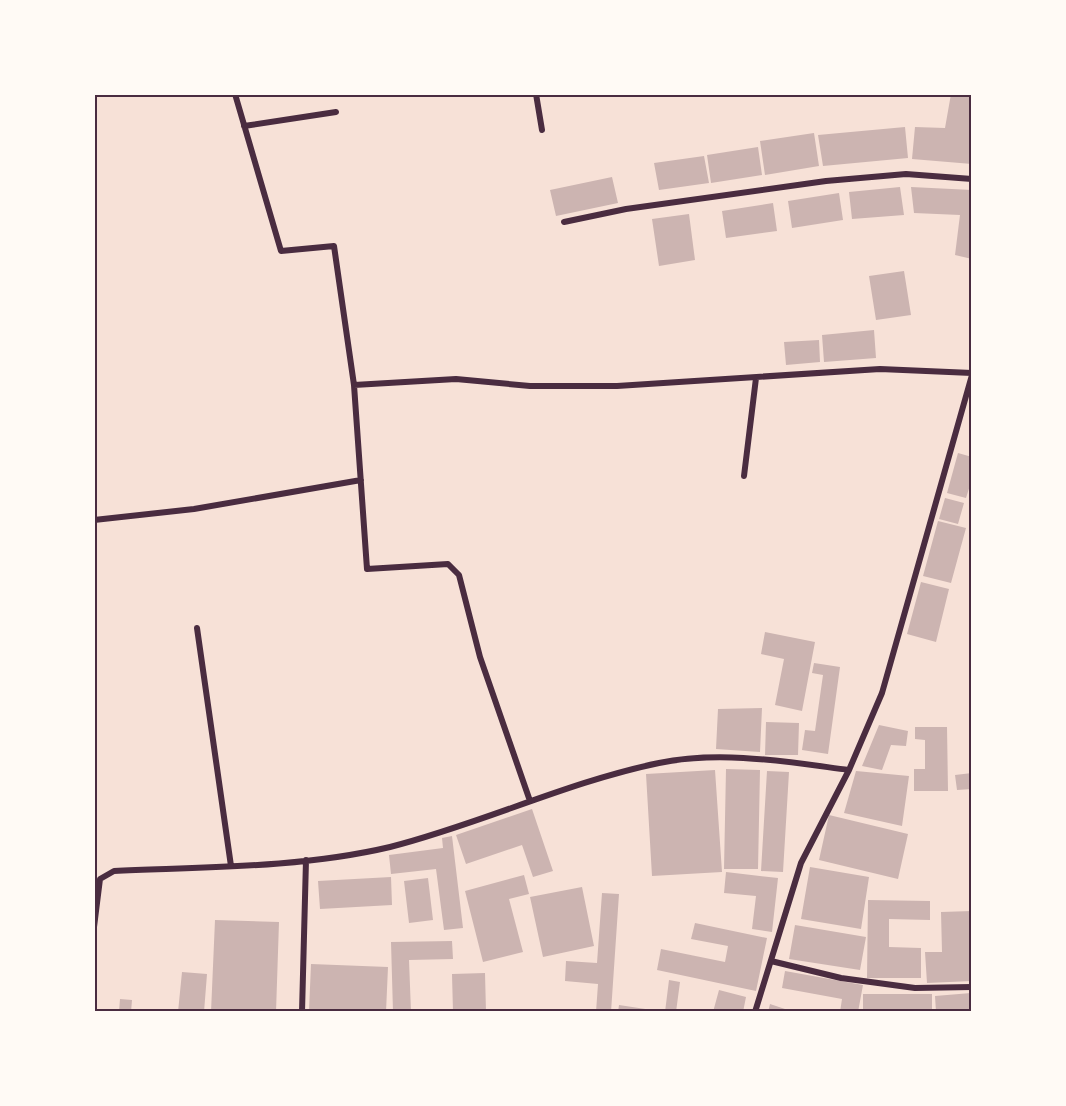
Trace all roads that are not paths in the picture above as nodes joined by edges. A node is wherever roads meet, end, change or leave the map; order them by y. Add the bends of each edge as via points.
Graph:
1 (235, 94) edge
2 (536, 94) edge
3 (336, 112) dead end
4 (244, 126) junction
5 (542, 130) dead end
6 (972, 179) edge
7 (564, 222) dead end
8 (972, 374) edge
9 (756, 378) junction
10 (354, 385) junction
11 (744, 476) dead end
12 (361, 480) junction
13 (94, 520) edge
14 (197, 628) dead end
15 (849, 770) junction
16 (530, 801) junction
17 (306, 860) junction
18 (231, 866) junction
19 (94, 927) edge
20 (771, 961) junction
21 (972, 987) edge
22 (302, 1011) edge
23 (756, 1011) edge

1 - 4 street
2 - 5 street
3 - 4 street
4 - 10 street via 281,251 334,246
6 - 7 street via 906,174 838,180 626,209
8 - 9 street via 880,369
8 - 15 street via 882,693
9 - 10 street via 617,386 530,386 456,379
9 - 11 street
10 - 12 street
12 - 13 street via 216,505
12 - 16 street via 367,569 448,564 459,575 480,657
14 - 18 street
15 - 16 street via 763,759 660,762
15 - 20 street via 801,863
16 - 17 street via 390,847
17 - 18 street
17 - 22 street
18 - 19 street via 114,871 100,879
20 - 21 street via 841,978 915,988
20 - 23 street

